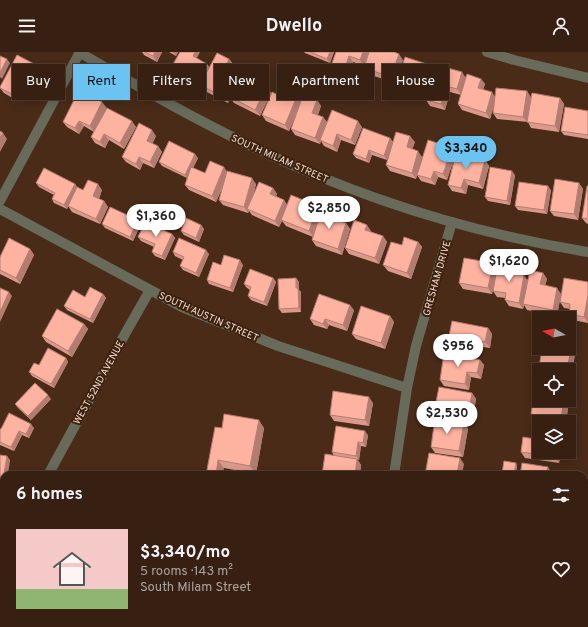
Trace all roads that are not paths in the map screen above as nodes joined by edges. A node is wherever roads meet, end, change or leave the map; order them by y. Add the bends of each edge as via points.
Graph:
1 (79, 52) edge
2 (487, 52) edge
3 (588, 78) edge
4 (0, 200) edge
5 (0, 209) edge
6 (452, 222) junction
7 (588, 252) edge
8 (150, 290) junction
9 (407, 388) junction
10 (50, 471) edge
11 (395, 471) edge

1 - 4 street
1 - 6 street, SOUTH MILAM STREET via 208,125 260,150 323,178
2 - 3 street
5 - 8 street, SOUTH AUSTIN STREET
6 - 7 street, SOUTH MILAM STREET via 536,243
6 - 9 street, GRESHAM DRIVE via 416,346
8 - 9 street, SOUTH AUSTIN STREET via 182,307 278,346
8 - 10 street, WEST 52ND AVENUE
9 - 11 street, GRESHAM DRIVE

